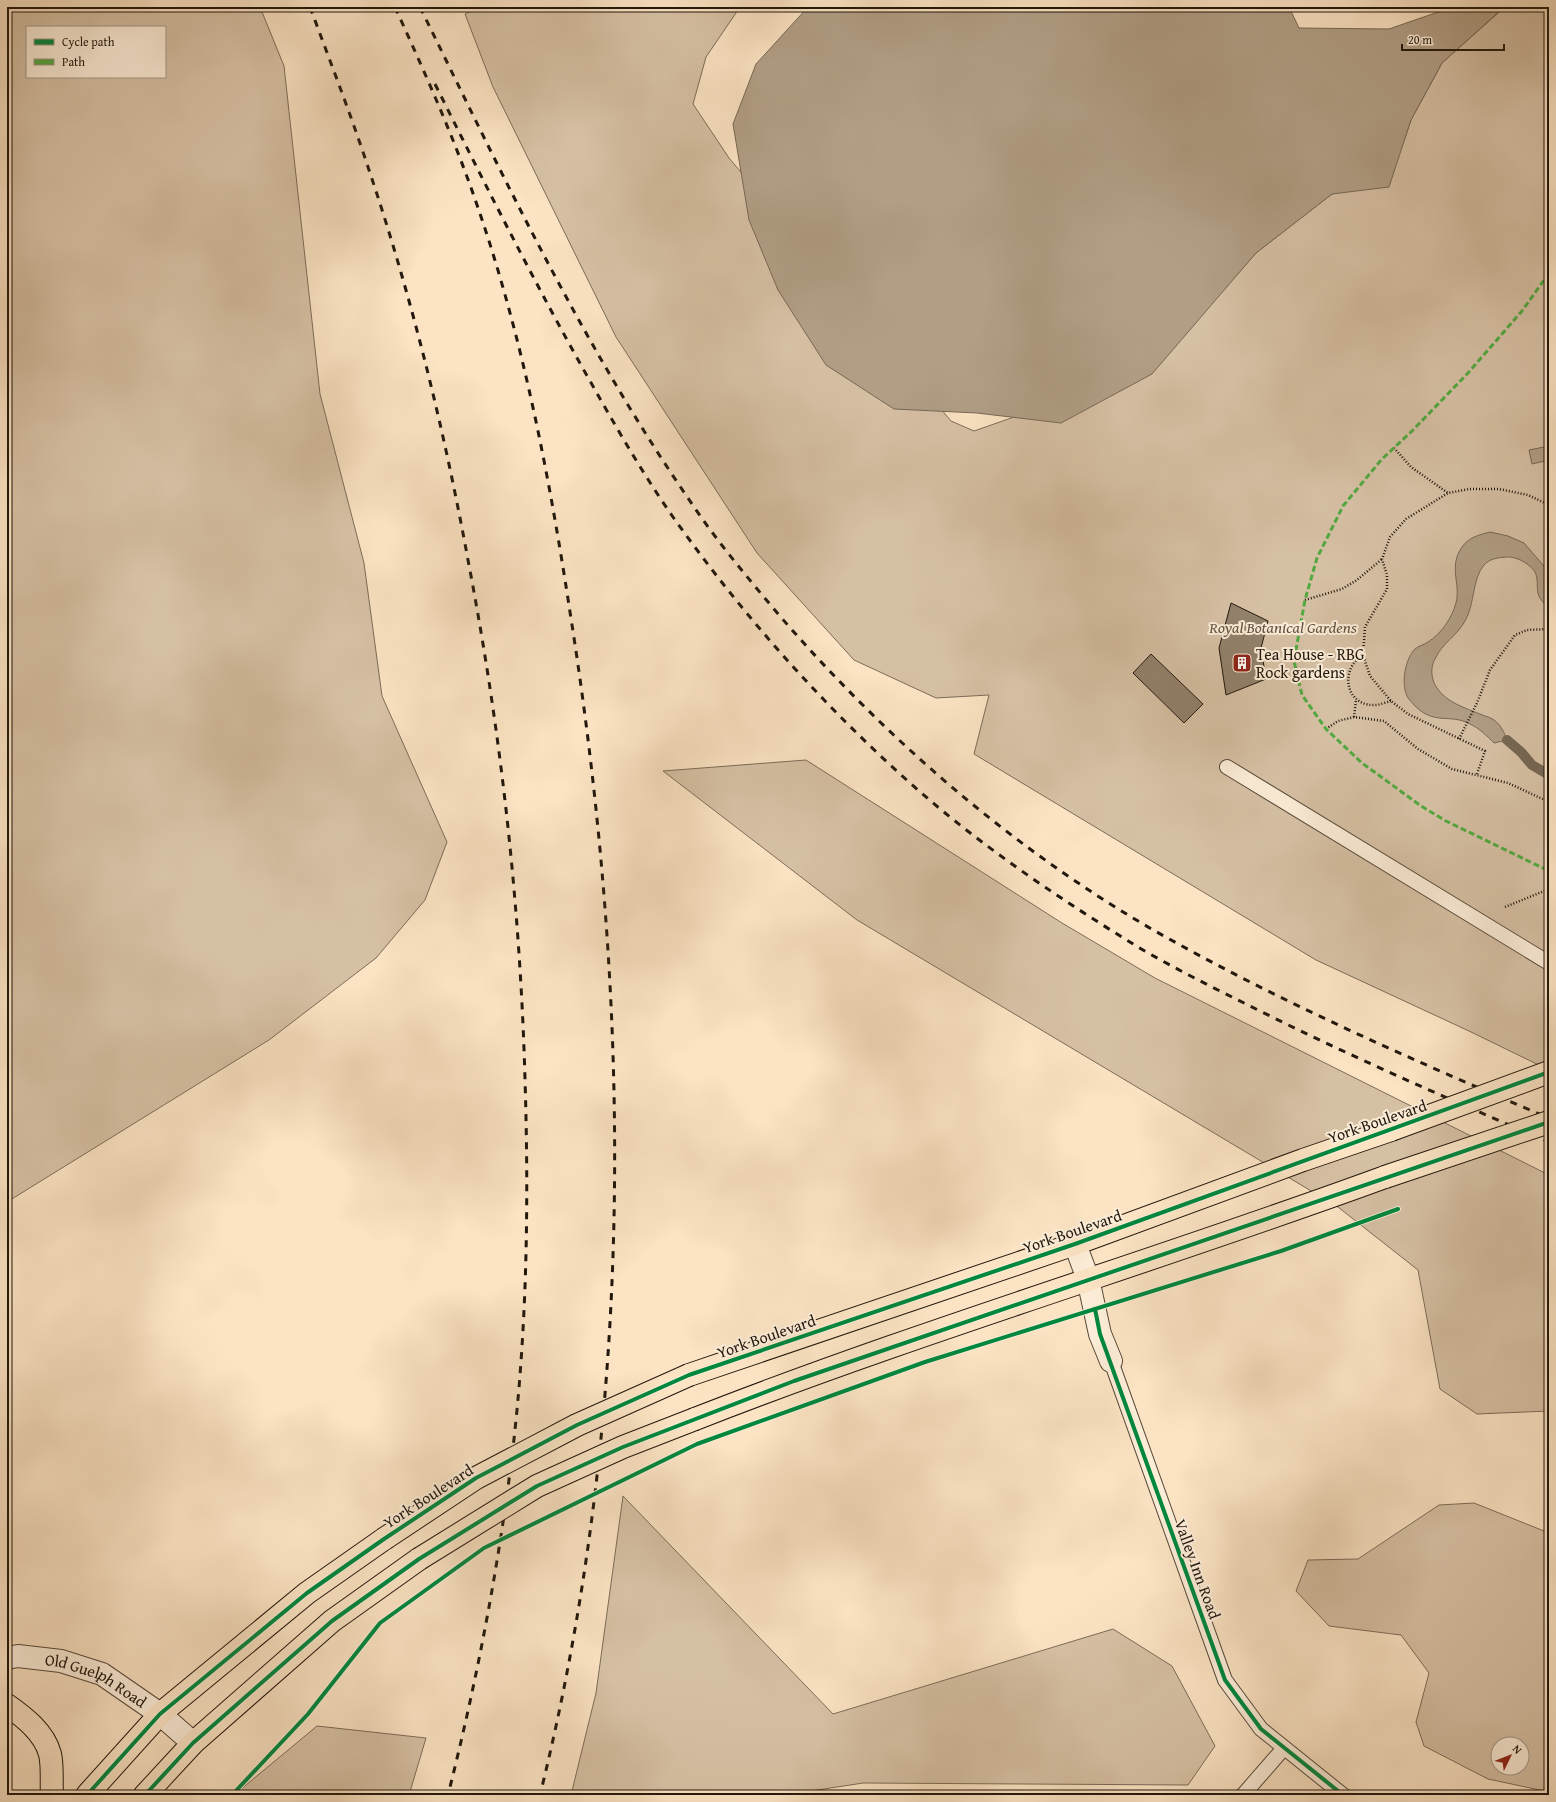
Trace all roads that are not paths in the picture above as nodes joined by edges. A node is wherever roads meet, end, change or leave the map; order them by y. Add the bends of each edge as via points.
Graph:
1 (1227, 767) dead end
2 (1549, 963) edge
3 (1549, 1072) edge
4 (1549, 1122) edge
5 (1075, 1244) junction
6 (1088, 1279) junction
7 (1111, 1361) joint
8 (7, 1658) edge
9 (7, 1705) edge
10 (160, 1714) junction
11 (193, 1743) junction
12 (1284, 1748) junction
13 (52, 1795) edge
14 (87, 1795) edge
15 (145, 1795) edge
16 (1243, 1795) edge
17 (1343, 1795) edge

1 - 2 lane
3 - 5 main road, York Boulevard, bridge
4 - 6 main road, bridge
5 - 6 street, Valley Inn Road
5 - 10 main road, York Boulevard, bridge via 689,1375 577,1424 476,1478 384,1539 307,1593
6 - 7 street, Valley Inn Road via 1100,1334
6 - 11 main road, bridge via 794,1381 623,1447 537,1486 418,1559 332,1621
7 - 12 lane, Valley Inn Road via 1225,1680 1261,1729
8 - 10 street, Old Guelph Road via 18,1656 60,1661 102,1674
9 - 13 main road via 25,1717 43,1740 50,1754
10 - 11 street, Old Guelph Road
10 - 14 main road, York Boulevard
11 - 15 main road
12 - 16 lane
12 - 17 lane, Valley Inn Road

